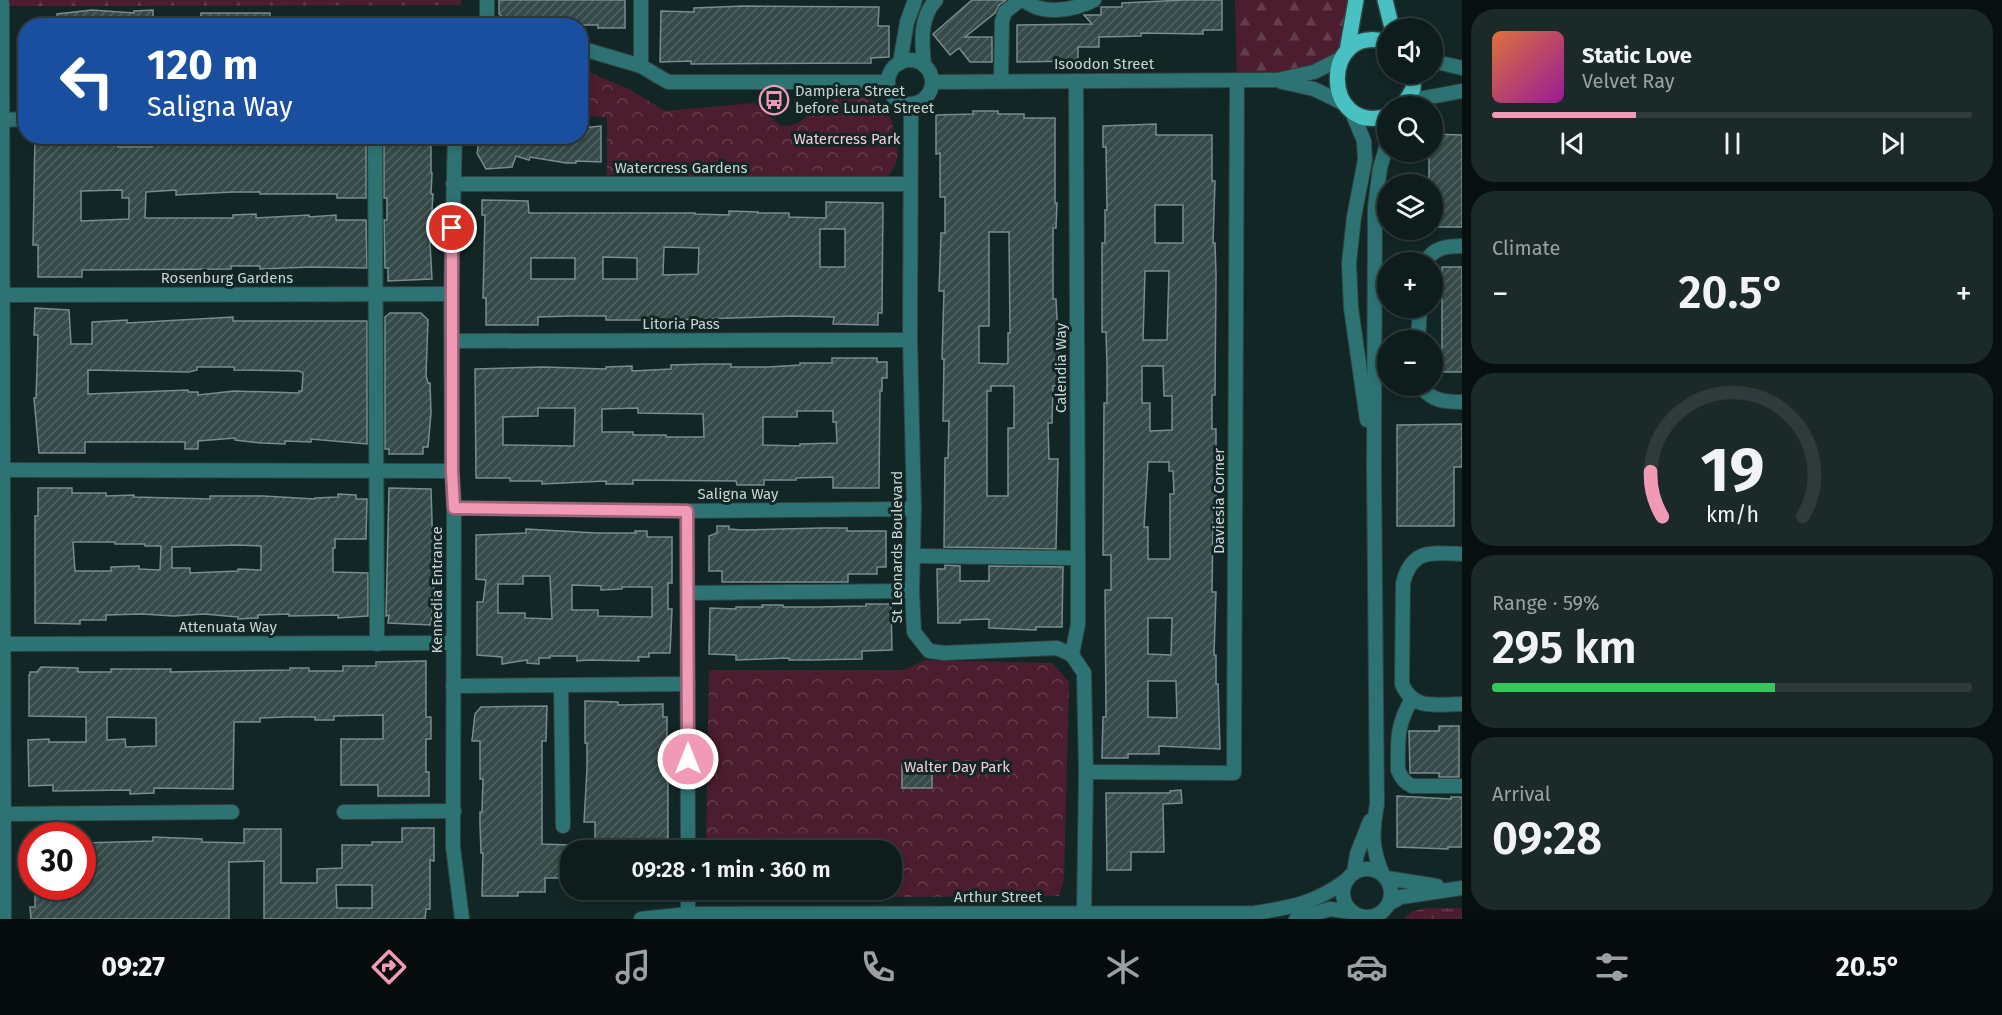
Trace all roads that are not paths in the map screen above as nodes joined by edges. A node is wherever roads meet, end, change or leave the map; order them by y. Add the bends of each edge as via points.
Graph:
1 (487, 0) edge
2 (641, 0) edge
3 (914, 0) edge
4 (936, 0) edge
5 (1022, 0) edge
6 (1094, 0) edge
7 (1356, 0) edge
8 (1385, 0) edge
9 (2, 3) dead end
10 (487, 18) edge
11 (1390, 18) edge
12 (1377, 41) edge
13 (588, 50) edge
14 (1344, 55) junction
15 (900, 63) junction
16 (1443, 64) edge
17 (924, 65) junction
18 (641, 66) junction
19 (1462, 68) edge
20 (1001, 80) junction
21 (1277, 80) junction
22 (1076, 81) junction
23 (1237, 81) junction
24 (888, 82) junction
25 (932, 82) junction
26 (1462, 91) edge
27 (1441, 96) edge
28 (911, 104) junction
29 (1348, 107) junction
30 (1377, 118) edge
31 (18, 119) edge
32 (2, 120) junction
33 (375, 144) edge
34 (455, 144) edge
35 (1382, 162) edge
36 (453, 184) junction
37 (910, 184) junction
38 (1462, 246) edge
39 (1432, 252) edge
40 (452, 294) junction
41 (2, 295) junction
42 (375, 295) junction
43 (910, 340) junction
44 (452, 341) junction
45 (1431, 396) edge
46 (1462, 402) edge
47 (1374, 469) junction
48 (3, 470) junction
49 (377, 471) junction
50 (452, 471) junction
51 (454, 508) junction
52 (914, 509) junction
53 (687, 511) junction
54 (1462, 554) edge
55 (914, 556) junction
56 (1078, 558) junction
57 (912, 591) junction
58 (688, 593) junction
59 (2, 614) edge
60 (453, 643) junction
61 (3, 644) junction
62 (377, 644) junction
63 (1072, 655) junction
64 (688, 684) junction
65 (561, 685) junction
66 (453, 686) junction
67 (1412, 699) junction
68 (1462, 704) edge
69 (2, 711) edge
70 (1086, 772) junction
71 (1462, 786) edge
72 (1377, 804) junction
73 (454, 811) junction
74 (344, 812) dead end
75 (232, 813) dead end
76 (4, 814) junction
77 (563, 826) dead end
78 (688, 840) edge
79 (2, 876) edge
80 (1351, 876) junction
81 (1385, 876) junction
82 (1460, 888) edge
83 (459, 899) junction
84 (688, 900) edge
85 (1387, 910) edge
86 (1084, 913) junction
87 (912, 916) edge
88 (1355, 916) edge
89 (688, 917) edge
90 (4, 919) edge
91 (462, 919) edge
92 (467, 919) edge
93 (641, 919) edge
94 (1296, 919) edge

1 - 10 street
2 - 18 street
3 - 15 street
4 - 17 street via 923,25
5 - 6 street via 1053,10 1070,9
5 - 20 street via 1005,12 1002,21
7 - 14 main road
8 - 11 main road
9 - 32 street
12 - 14 main road via 1360,42
13 - 18 street
14 - 21 street, Isoodon Street via 1314,72
14 - 29 main road via 1336,82
15 - 17 street via 912,60
15 - 24 street
16 - 19 street
17 - 25 street
18 - 24 street via 668,82
20 - 22 street, Isoodon Street
20 - 25 street, Isoodon Street
21 - 23 street, Isoodon Street
21 - 29 street, Isoodon Street via 1314,89
22 - 23 street, Isoodon Street
22 - 56 street, Calendia Way
23 - 70 street, Daviesia Corner via 1234,773
24 - 28 street via 896,99
25 - 28 street via 926,97
26 - 27 street
28 - 37 street, St Leonards Boulevard
29 - 30 main road via 1365,117
29 - 47 street via 1364,141 1365,160 1351,240 1350,296
31 - 32 street
32 - 41 street
33 - 42 street
34 - 36 street, Kennedia Entrance
35 - 47 street via 1375,207
36 - 37 street, Watercress Gardens
36 - 40 street, Kennedia Entrance
37 - 43 street, St Leonards Boulevard
38 - 39 street
40 - 42 street, Rosenburg Gardens
40 - 44 street, Kennedia Entrance
41 - 42 street, Rosenburg Gardens
41 - 48 street
42 - 49 street
43 - 44 street, Litoria Pass
43 - 52 street, St Leonards Boulevard
44 - 50 street, Kennedia Entrance
45 - 46 street via 1440,401
47 - 72 street
48 - 49 street
48 - 59 street
49 - 50 street
49 - 62 street
50 - 51 street, Kennedia Entrance
51 - 53 street, Saligna Way
51 - 60 street, Kennedia Entrance
52 - 53 street, Saligna Way
52 - 55 street, St Leonards Boulevard
53 - 58 street
54 - 67 street via 1421,555 1405,574 1402,684
55 - 56 street
55 - 57 street, St Leonards Boulevard
56 - 63 street, Calendia Way via 1078,624
57 - 58 street
57 - 63 street, St Leonards Boulevard via 914,632 929,651 1057,648
58 - 64 street
59 - 61 street
60 - 62 street, Attenuata Way
60 - 66 street, Kennedia Entrance
61 - 62 street, Attenuata Way
61 - 69 street
63 - 70 street via 1084,673
64 - 65 street
64 - 78 street
65 - 66 street
65 - 77 street
66 - 73 street, Kennedia Entrance
67 - 68 street via 1426,704
67 - 71 street via 1398,728 1401,777 1412,786
69 - 76 street
70 - 86 street
72 - 80 street
72 - 81 street via 1372,833 1375,858
73 - 74 street
73 - 83 street, Kennedia Entrance via 453,847
75 - 76 street
76 - 79 street
79 - 90 street
80 - 81 street via 1367,869
80 - 86 street, Arthur Street via 1314,900 1255,913
80 - 88 street via 1343,896
81 - 82 street
81 - 85 street via 1391,890
82 - 85 street via 1401,897
83 - 91 street, Kennedia Entrance
83 - 92 street, Kennedia Entrance
84 - 89 street
85 - 88 street via 1371,918
86 - 87 street, Arthur Street
87 - 89 street, Arthur Street
88 - 94 street via 1330,909
89 - 93 street, Arthur Street

